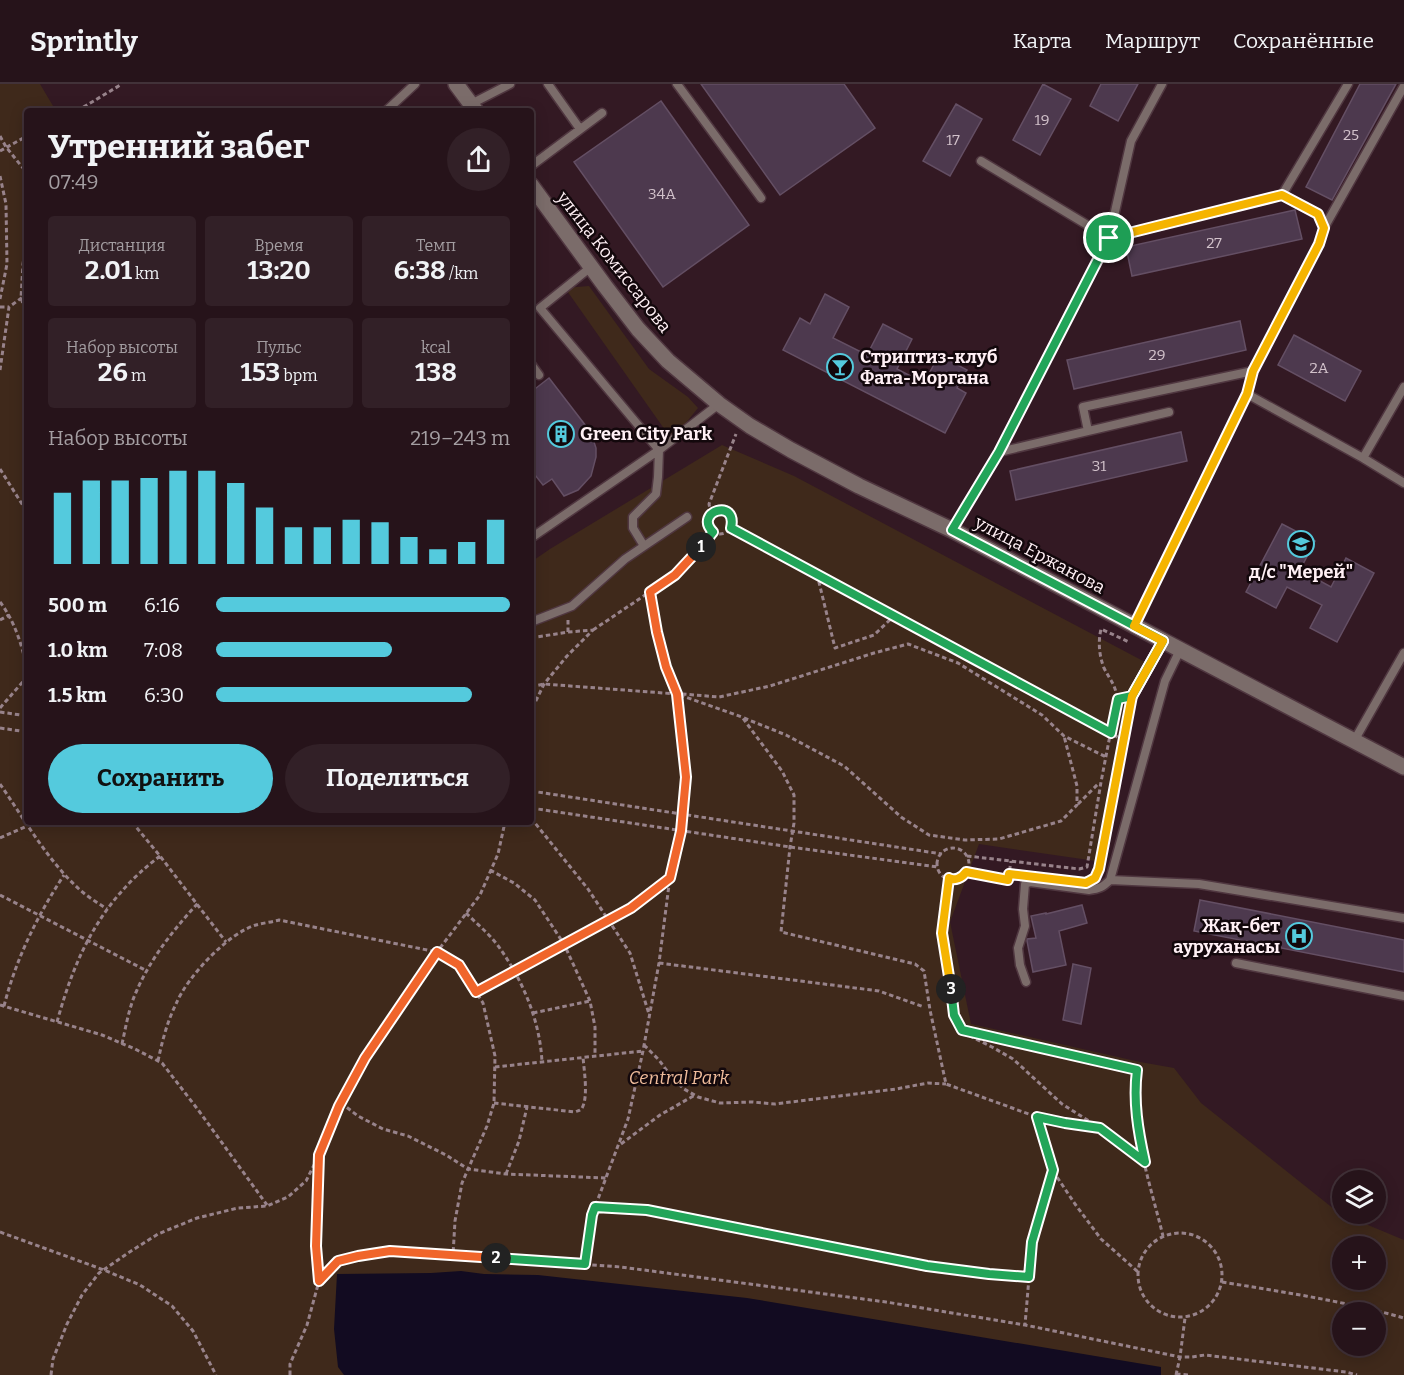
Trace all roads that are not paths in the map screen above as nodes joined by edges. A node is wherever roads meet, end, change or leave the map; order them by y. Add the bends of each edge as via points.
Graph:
1 (415, 84) edge
2 (456, 84) edge
3 (510, 84) edge
4 (548, 84) edge
5 (677, 84) edge
6 (1162, 84) edge
7 (1348, 84) edge
8 (1404, 86) edge
9 (389, 108) edge
10 (474, 108) edge
11 (602, 113) dead end
12 (580, 129) junction
13 (981, 161) dead end
14 (534, 164) edge
15 (534, 189) edge
16 (1282, 195) junction
17 (761, 198) dead end
18 (1324, 228) junction
19 (1109, 238) junction
20 (591, 267) junction
21 (540, 308) junction
22 (534, 313) edge
23 (668, 361) joint
24 (534, 368) edge
25 (1253, 371) junction
26 (539, 375) dead end
27 (1404, 387) edge
28 (1247, 394) junction
29 (719, 404) junction
30 (1169, 412) dead end
31 (1088, 431) junction
32 (659, 450) junction
33 (999, 452) junction
34 (1363, 458) junction
35 (1404, 483) edge
36 (687, 517) dead end
37 (952, 530) junction
38 (534, 536) edge
39 (644, 546) junction
40 (534, 621) edge
41 (1134, 626) junction
42 (1180, 650) junction
43 (1402, 658) edge
44 (1354, 741) junction
45 (1404, 767) edge
46 (1110, 880) junction
47 (1404, 918) edge
48 (1236, 963) dead end
49 (1026, 982) dead end
50 (1404, 996) edge

1 - 9 lane
2 - 10 street
3 - 10 lane
4 - 12 lane
5 - 17 lane
6 - 19 lane via 1131,141
7 - 16 lane
8 - 18 lane
11 - 12 lane
12 - 14 lane
13 - 19 lane
15 - 20 street, улица Комиссарова
16 - 18 lane via 1318,214
16 - 19 lane
18 - 25 lane
19 - 33 lane
20 - 21 lane
20 - 23 street, улица Комиссарова
21 - 22 lane
21 - 32 lane
23 - 29 street, улица Ержанова
24 - 26 lane
25 - 28 lane
25 - 31 lane via 1083,407
27 - 34 lane
28 - 34 lane
28 - 41 lane
29 - 32 lane
29 - 37 street, улица Ержанова via 791,450
30 - 31 lane
31 - 33 lane
32 - 38 lane
32 - 39 lane via 656,494 633,517 633,528
33 - 37 lane
34 - 35 lane
36 - 39 lane
37 - 41 street, улица Ержанова
39 - 40 lane via 572,606
41 - 42 street, улица Ержанова
42 - 44 street, улица Ержанова
42 - 46 lane via 1165,681
43 - 44 lane
44 - 45 street, улица Ержанова
46 - 47 lane via 1199,884
46 - 49 lane via 1098,890 1025,884 1025,926 1018,948
48 - 50 lane

